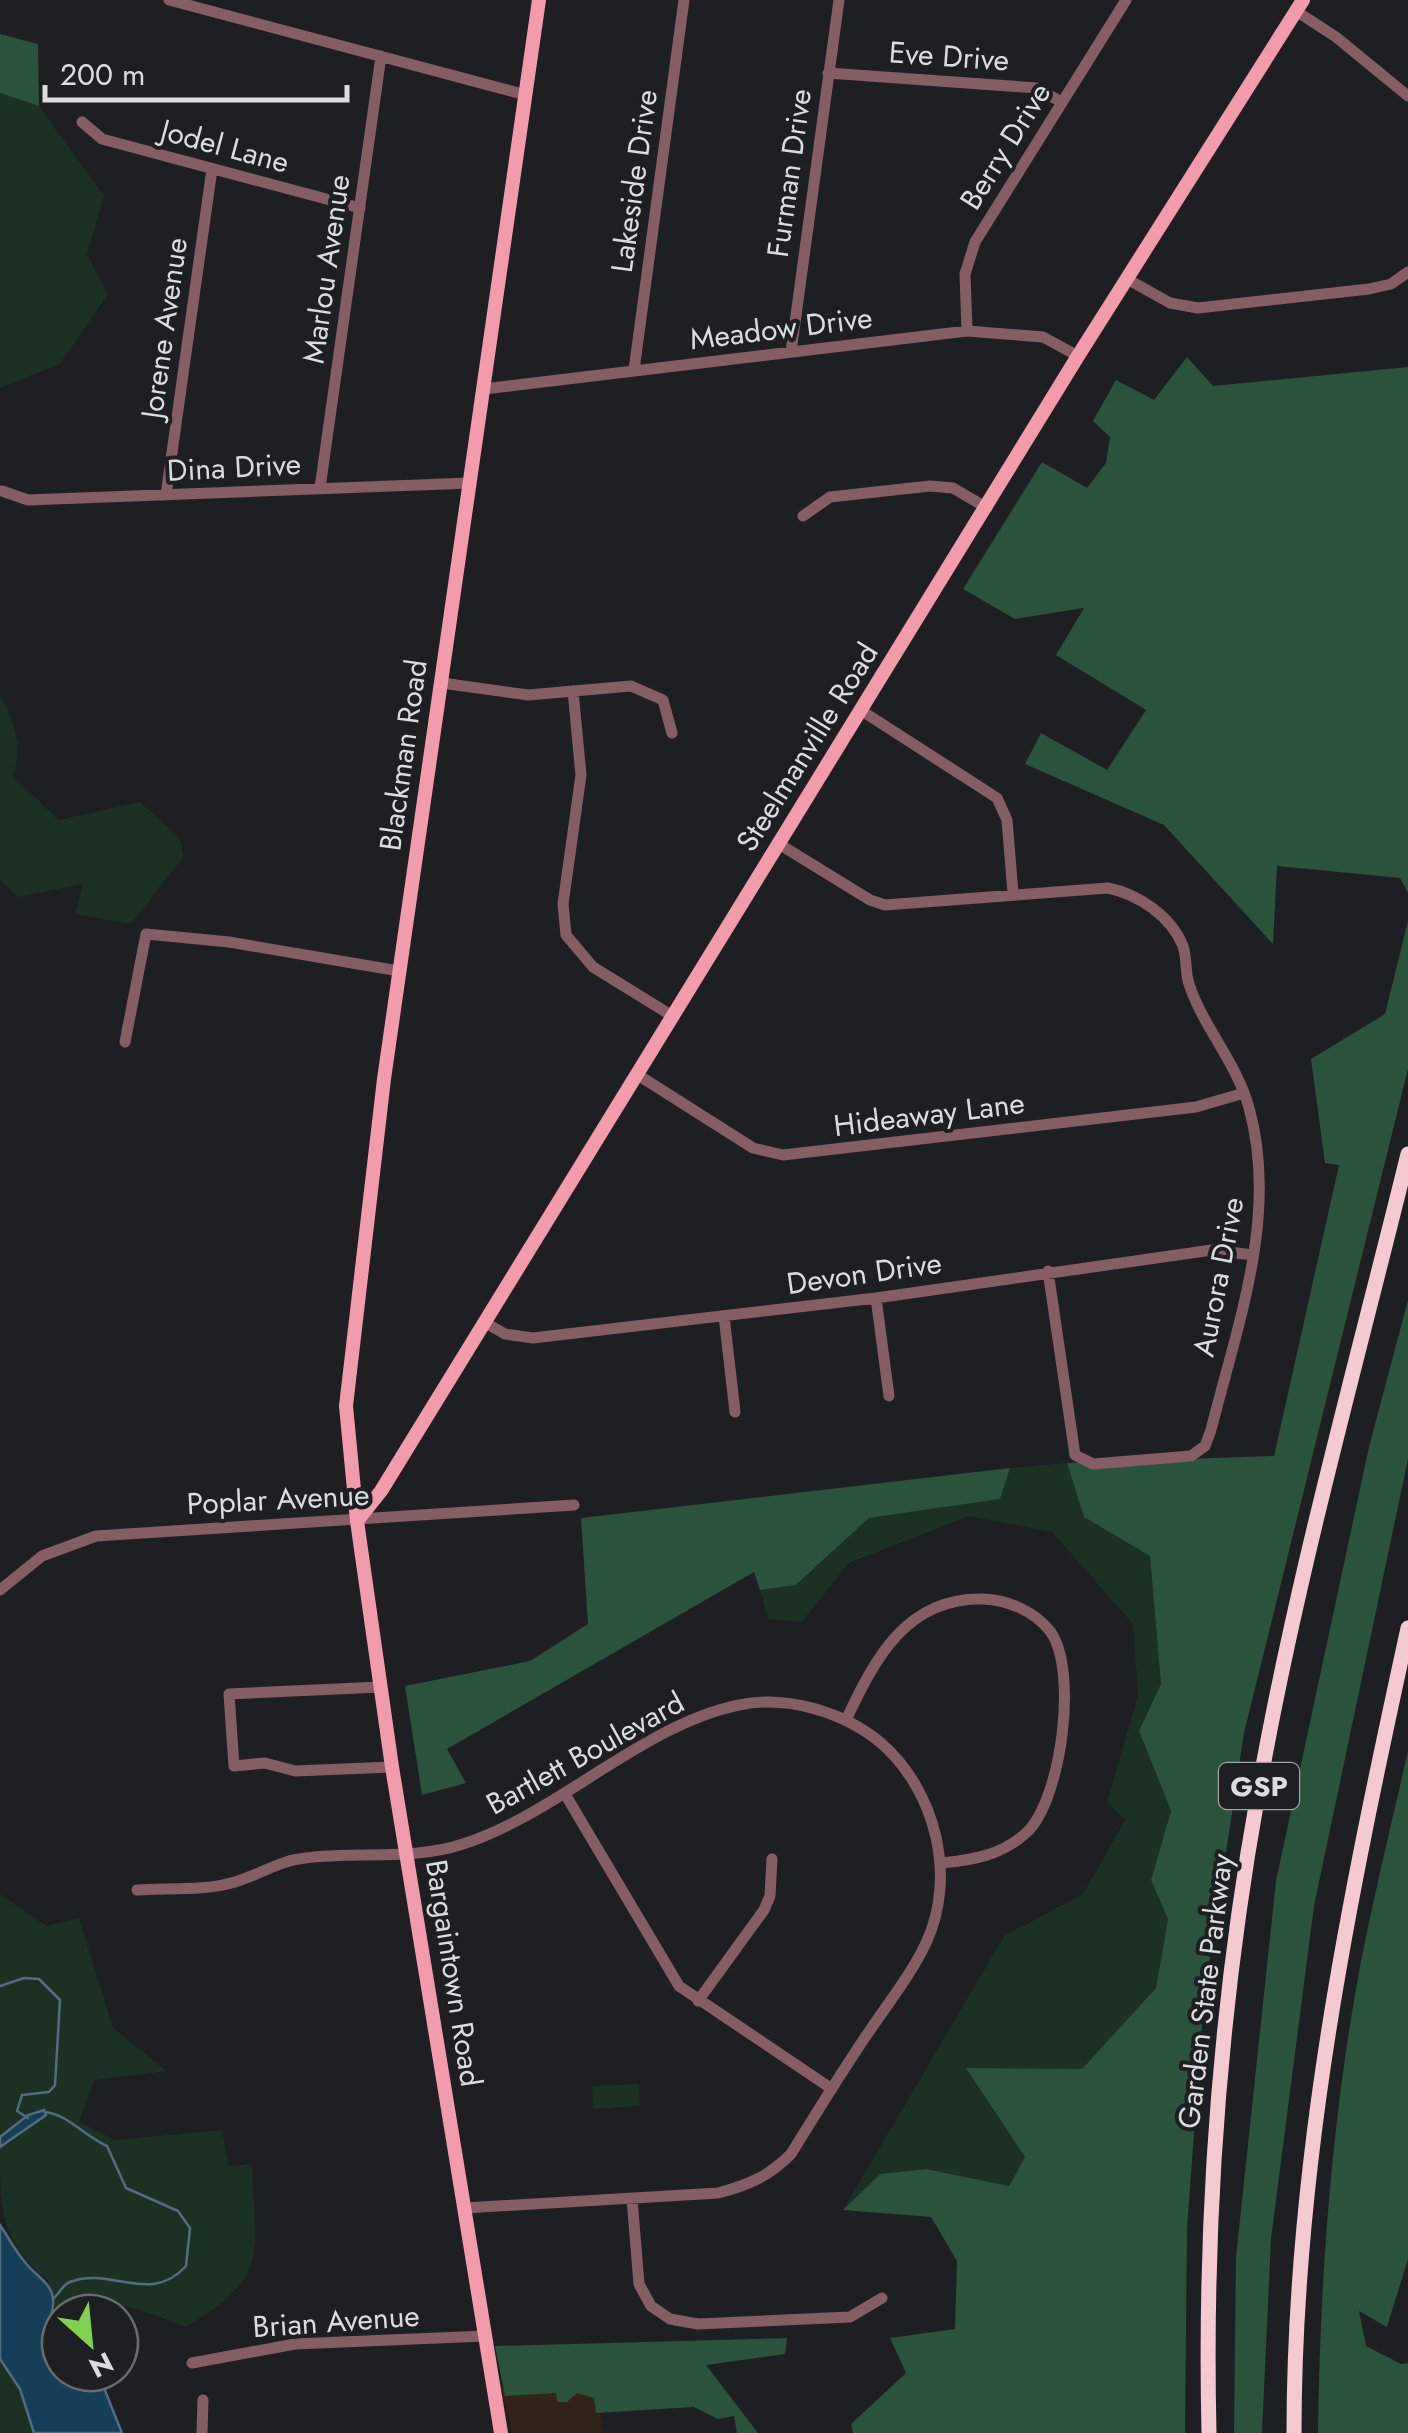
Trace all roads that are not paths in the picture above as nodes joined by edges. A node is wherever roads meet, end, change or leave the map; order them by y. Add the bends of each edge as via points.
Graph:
1 (169, 0) edge
2 (539, 0) edge
3 (684, 0) edge
4 (838, 0) edge
5 (1126, 0) edge
6 (1300, 6) edge
7 (381, 56) junction
8 (828, 73) junction
9 (526, 95) junction
10 (1408, 96) edge
11 (1061, 102) junction
12 (82, 122) dead end
13 (212, 169) junction
14 (360, 208) junction
15 (1408, 272) edge
16 (1129, 280) junction
17 (967, 331) junction
18 (791, 352) junction
19 (1078, 356) junction
20 (634, 370) junction
21 (484, 390) junction
22 (470, 483) junction
23 (320, 488) junction
24 (2, 491) edge
25 (166, 495) junction
26 (987, 508) junction
27 (803, 516) dead end
28 (442, 683) junction
29 (573, 691) junction
30 (862, 711) junction
31 (672, 733) dead end
32 (779, 844) junction
33 (1013, 893) junction
34 (399, 970) junction
35 (674, 1017) junction
36 (125, 1042) dead end
37 (638, 1076) junction
38 (1244, 1093) junction
39 (1408, 1154) edge
40 (1253, 1255) junction
41 (1048, 1272) junction
42 (876, 1298) junction
43 (724, 1316) junction
44 (484, 1322) junction
45 (889, 1396) dead end
46 (736, 1412) dead end
47 (574, 1505) dead end
48 (356, 1521) junction
49 (0, 1590) edge
50 (1408, 1628) edge
51 (382, 1687) junction
52 (846, 1720) junction
53 (392, 1768) junction
54 (565, 1794) junction
55 (406, 1855) junction
56 (772, 1860) dead end
57 (942, 1863) junction
58 (136, 1890) dead end
59 (698, 2000) junction
60 (832, 2089) junction
61 (632, 2199) junction
62 (465, 2208) junction
63 (882, 2298) dead end
64 (485, 2336) junction
65 (192, 2362) dead end
66 (203, 2400) dead end
67 (202, 2433) edge
68 (501, 2433) edge
69 (1209, 2433) edge
70 (1294, 2433) edge

1 - 7 street
2 - 9 main road, Blackman Road
3 - 20 street, Lakeside Drive
4 - 8 street, Furman Drive
5 - 11 street, Berry Drive
6 - 10 street
6 - 16 main road, Steelmanville Road
7 - 9 street
7 - 14 street, Marlou Avenue
8 - 11 street, Eve Drive via 1037,88
8 - 18 street, Furman Drive
9 - 21 main road, Blackman Road
11 - 17 street, Berry Drive via 975,242 965,274
12 - 13 street, Jodel Lane via 102,140
13 - 14 street, Jodel Lane
13 - 25 street, Jorene Avenue
14 - 23 street, Marlou Avenue
15 - 16 street via 1369,290 1198,308 1170,304
16 - 19 main road, Steelmanville Road
17 - 18 street, Meadow Drive
17 - 19 street, Meadow Drive via 1043,336
18 - 20 street, Meadow Drive
19 - 26 main road, Steelmanville Road
20 - 21 street, Meadow Drive
21 - 22 main road, Blackman Road
22 - 23 street, Dina Drive
22 - 28 main road, Blackman Road
23 - 25 street, Dina Drive
24 - 25 street, Dina Drive via 28,500
26 - 27 street via 954,488 930,486 830,497
26 - 30 main road, Steelmanville Road
28 - 29 street via 528,695
28 - 34 main road, Blackman Road
29 - 31 street via 645,689 666,705
29 - 35 street via 581,775 563,904 566,934 593,967
30 - 32 main road, Steelmanville Road
30 - 33 street via 998,798 1008,820
32 - 33 street, Aurora Drive via 885,905
32 - 35 main road, Steelmanville Road
33 - 38 street, Aurora Drive via 1133,893 1174,929 1189,984
34 - 36 street via 146,934
34 - 48 main road, Blackman Road via 348,1370
35 - 37 main road, Steelmanville Road
37 - 38 street, Hideaway Lane via 753,1148 782,1154 1196,1107
37 - 44 main road, Steelmanville Road
38 - 40 street, Aurora Drive via 1262,1200
39 - 69 highway, Garden State Parkway / GSP via 1285,1654 1250,1843 1215,2147
40 - 41 street, Devon Drive via 1212,1250
40 - 41 street, Aurora Drive via 1212,1430 1191,1456 1092,1464 1075,1456
41 - 42 street, Devon Drive
42 - 43 street, Devon Drive
42 - 45 street
43 - 44 street, Devon Drive via 534,1338
43 - 46 street
44 - 48 main road, Steelmanville Road
47 - 48 street, Poplar Avenue
48 - 49 street, Poplar Avenue via 84,1538 42,1556
48 - 51 main road, Bargaintown Road
50 - 70 highway via 1326,2038 1302,2234
51 - 53 main road, Bargaintown Road
51 - 53 street via 229,1694 234,1766 265,1763 295,1772
52 - 54 street, Bartlett Boulevard via 791,1704 737,1705 688,1723
52 - 57 street via 869,1733 907,1772 929,1812
52 - 57 street via 893,1636 929,1609 997,1600 1035,1616 1051,1632 1064,1710 1049,1794 1028,1832 996,1854
53 - 55 main road, Bargaintown Road
54 - 55 street, Bartlett Boulevard via 467,1843
54 - 59 street via 665,1969
55 - 58 street, Bartlett Boulevard via 302,1858 221,1885
55 - 62 main road, Bargaintown Road
56 - 59 street via 764,1910
57 - 60 street via 928,1940
59 - 60 street
60 - 61 street via 791,2154 762,2179 718,2194
61 - 62 street
61 - 63 street via 639,2284 652,2306 674,2320 850,2317
62 - 64 main road, Bargaintown Road
64 - 65 street, Brian Avenue via 296,2344
64 - 68 main road, Bargaintown Road
66 - 67 street

